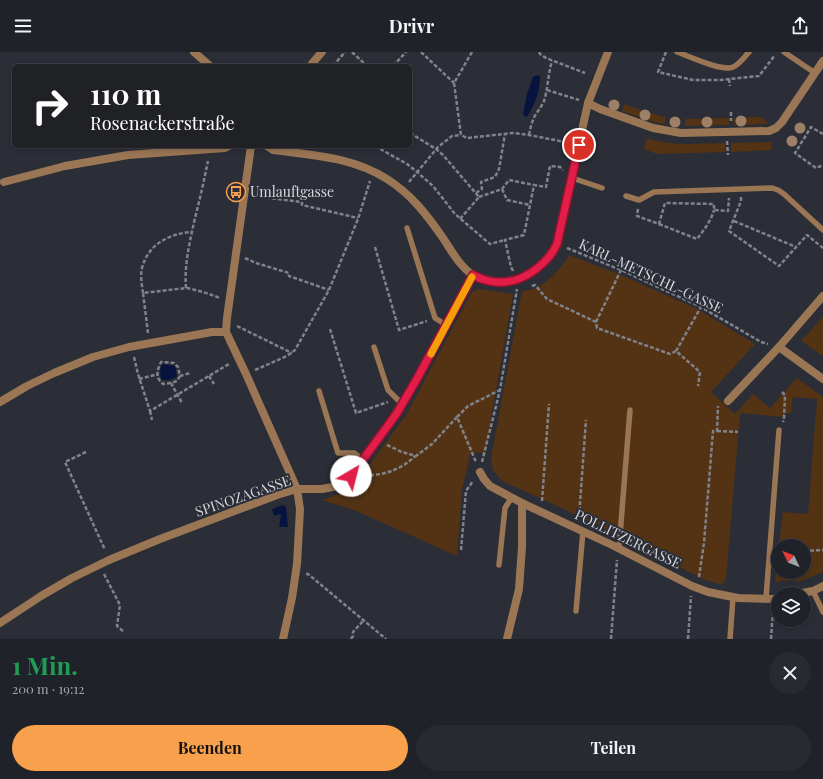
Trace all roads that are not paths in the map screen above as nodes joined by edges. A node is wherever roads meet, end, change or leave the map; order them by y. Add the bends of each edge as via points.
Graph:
1 (194, 52) edge
2 (322, 52) edge
3 (608, 52) edge
4 (677, 52) edge
5 (749, 52) edge
6 (784, 52) edge
7 (823, 61) edge
8 (208, 64) edge
9 (312, 64) edge
10 (815, 73) junction
11 (588, 103) junction
12 (225, 148) edge
13 (251, 148) edge
14 (270, 148) edge
15 (572, 178) junction
16 (4, 182) dead end
17 (602, 188) dead end
18 (626, 196) dead end
19 (407, 228) dead end
20 (823, 230) edge
21 (473, 275) junction
22 (823, 296) edge
23 (446, 325) junction
24 (226, 332) junction
25 (374, 347) dead end
26 (779, 347) junction
27 (823, 379) edge
28 (320, 391) dead end
29 (728, 401) road end
30 (0, 402) edge
31 (402, 404) junction
32 (630, 410) dead end
33 (780, 430) road end
34 (363, 460) junction
35 (480, 472) road end
36 (297, 489) junction
37 (512, 497) junction
38 (522, 503) junction
39 (583, 531) junction
40 (619, 548) junction
41 (499, 565) dead end
42 (823, 586) edge
43 (773, 587) edge
44 (813, 591) joint
45 (733, 596) junction
46 (771, 598) edge
47 (576, 611) dead end
48 (823, 612) edge
49 (0, 623) edge
50 (283, 639) edge
51 (507, 639) edge
52 (730, 639) edge

1 - 8 street
2 - 9 street
3 - 11 street
4 - 5 lane via 723,68 737,65
6 - 10 lane
7 - 10 street
10 - 11 street via 782,122 769,131 681,133 653,128
11 - 15 street
12 - 16 street via 128,155 65,166
13 - 24 street
14 - 21 street via 355,164 388,179 419,206 460,264
15 - 17 lane
15 - 21 street via 557,244 549,257 534,271 517,280 501,282
18 - 20 lane via 639,200 654,192 772,188 784,194
19 - 23 lane via 435,318
21 - 23 street, SPINOZAGASSE
22 - 26 street
23 - 31 street, SPINOZAGASSE
24 - 30 street via 212,332 129,347 93,357 54,372
24 - 36 street
25 - 31 lane via 388,390
26 - 27 street
26 - 29 street
28 - 34 lane via 338,453 354,453
31 - 34 street, SPINOZAGASSE
32 - 40 lane
33 - 43 lane
34 - 36 street, SPINOZAGASSE via 343,483 322,489
35 - 37 street, POLLITZERGASSE via 490,486
36 - 49 street, SPINOZAGASSE via 109,560 72,578
36 - 50 street via 300,509 297,564
37 - 38 street, POLLITZERGASSE
37 - 41 lane via 505,508
38 - 39 street, POLLITZERGASSE
38 - 51 street via 519,589
39 - 40 street, POLLITZERGASSE
39 - 47 lane
40 - 45 street, POLLITZERGASSE via 692,586 708,592
42 - 44 street
44 - 48 lane
45 - 46 street, POLLITZERGASSE
45 - 52 lane

